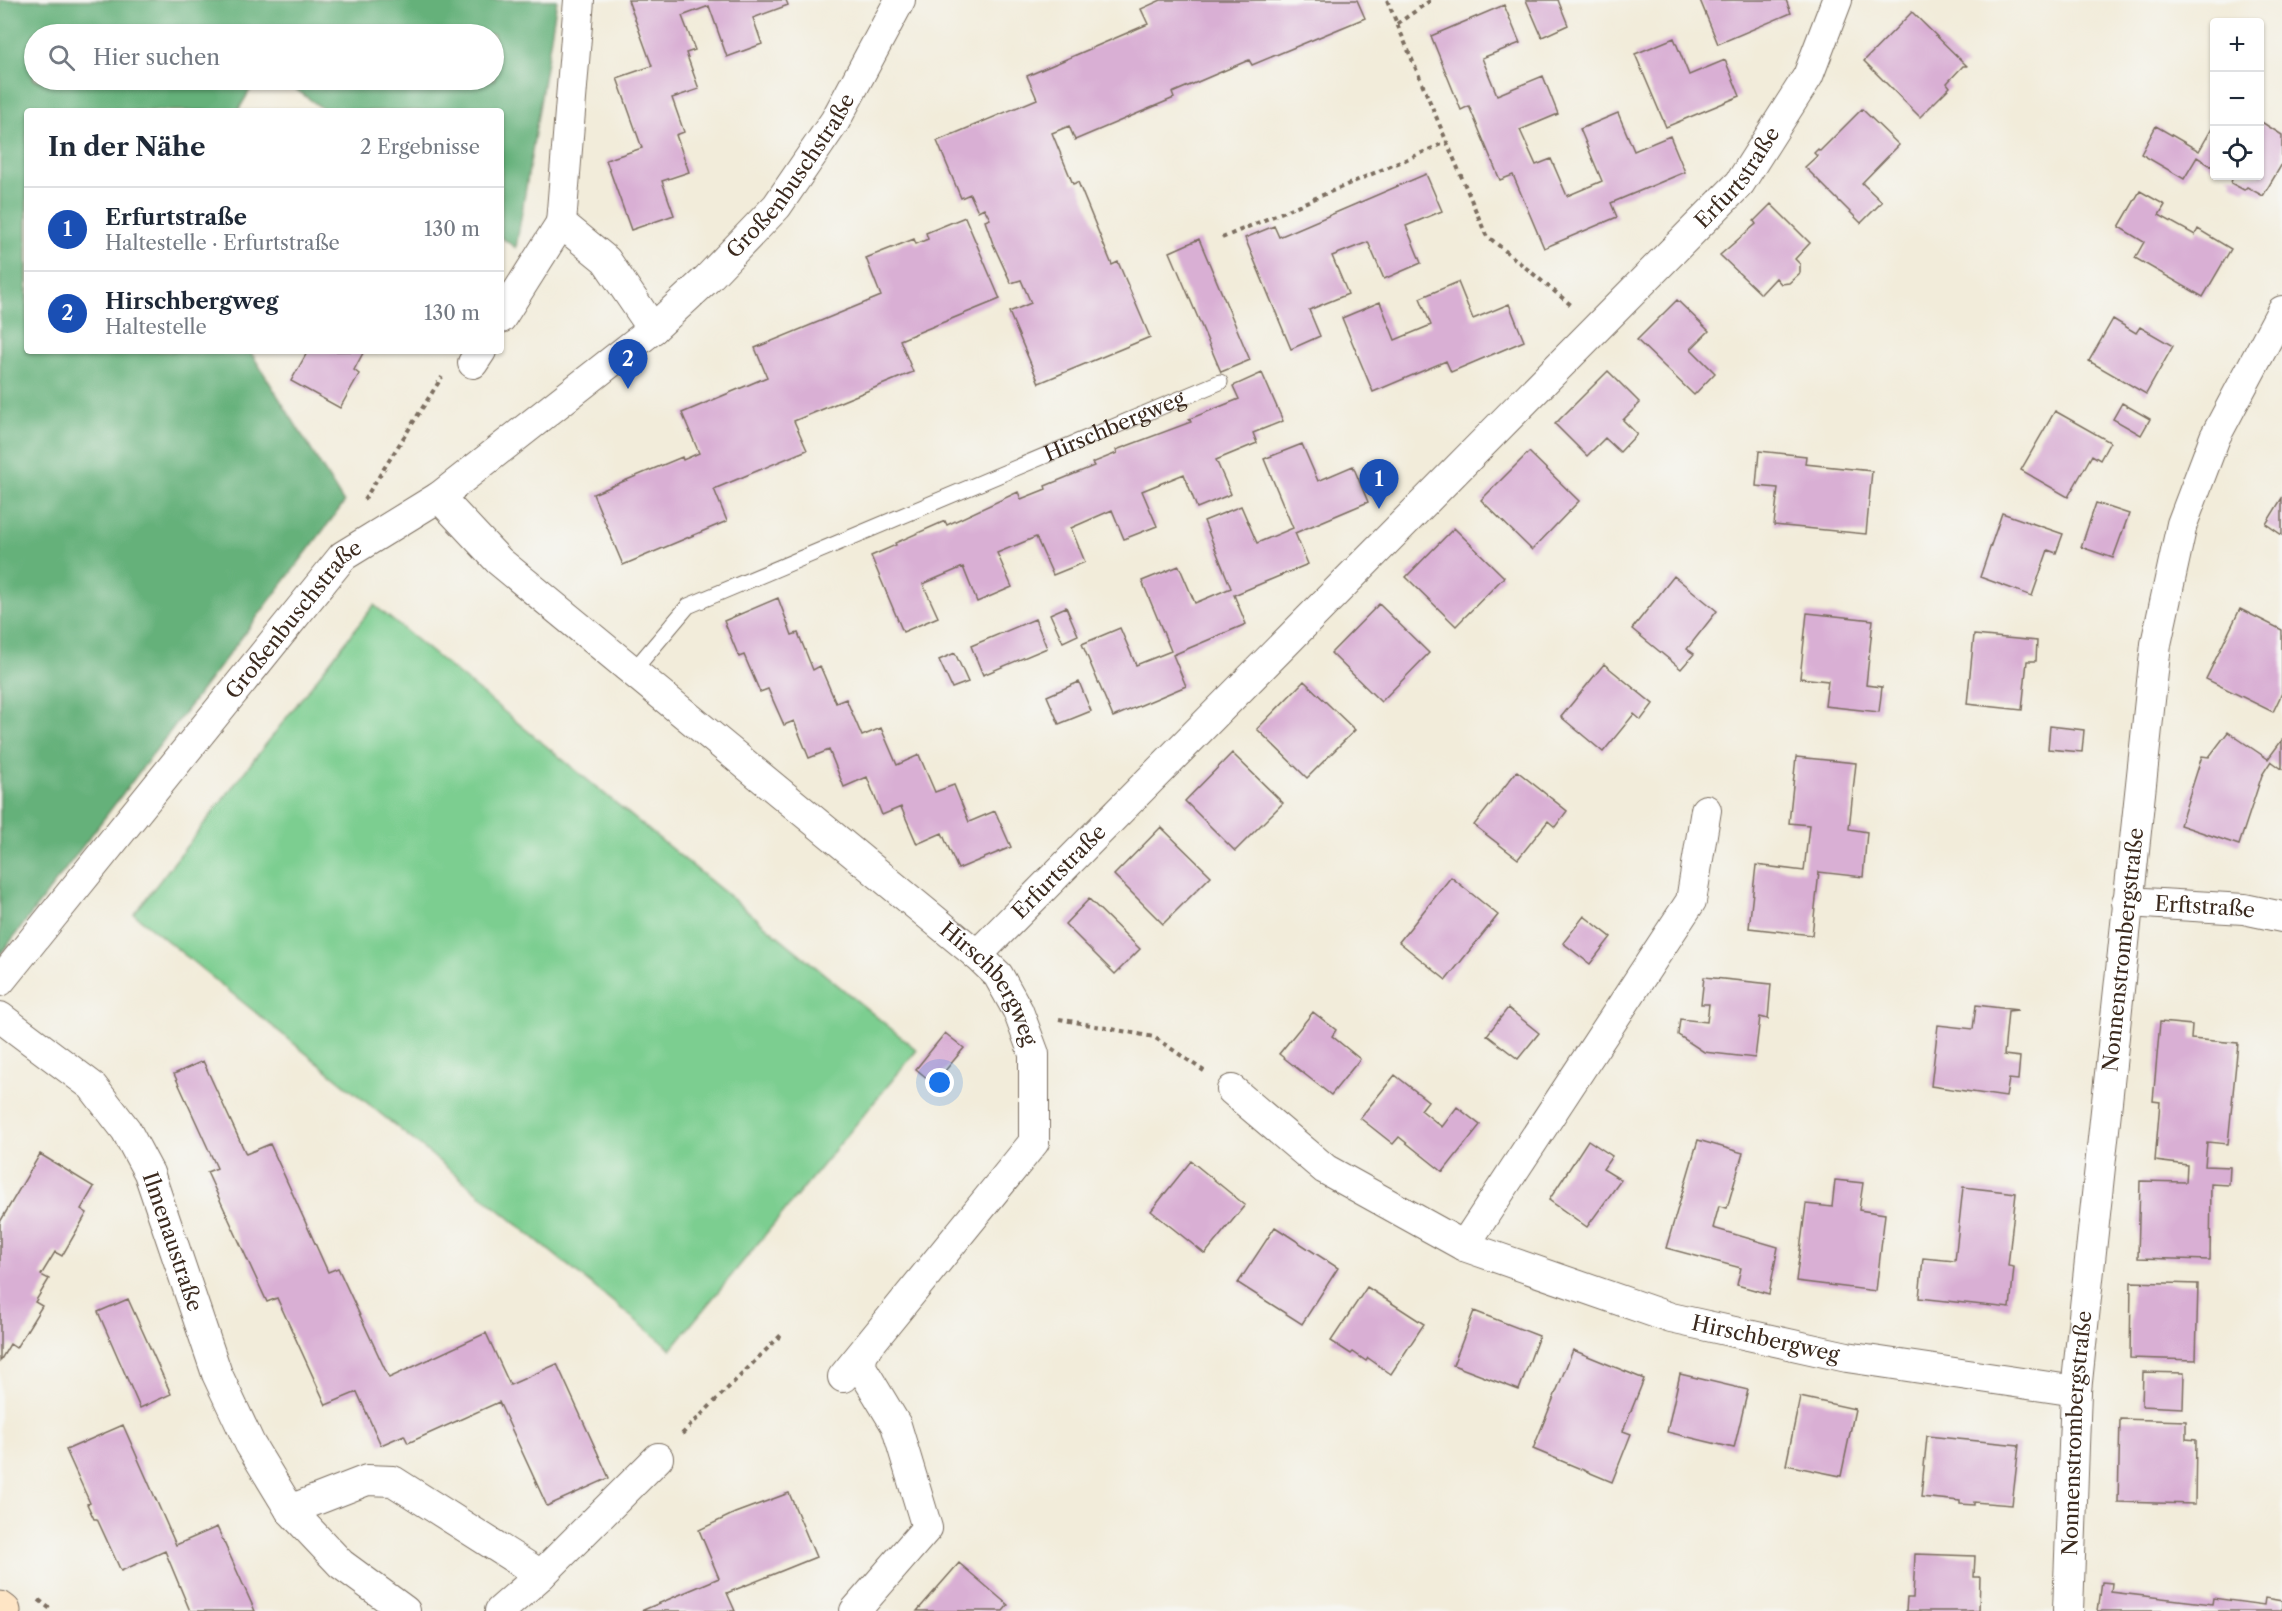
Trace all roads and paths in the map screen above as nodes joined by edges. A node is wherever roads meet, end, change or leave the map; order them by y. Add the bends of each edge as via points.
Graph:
1 (579, 0) edge
2 (900, 0) edge
3 (1387, 0) edge
4 (1431, 0) edge
5 (1837, 0) edge
6 (1397, 24) junction
7 (1447, 142) junction
8 (561, 223) junction
9 (1222, 238) dead end
10 (2282, 311) edge
11 (504, 313) edge
12 (1597, 327) junction
13 (654, 329) junction
14 (2271, 354) edge
15 (477, 357) edge
16 (1220, 382) dead end
17 (438, 497) junction
18 (363, 502) dead end
19 (633, 671) junction
20 (1706, 810) dead end
21 (2127, 902) junction
22 (2282, 917) edge
23 (977, 956) junction
24 (0, 980) edge
25 (1018, 1011) junction
26 (0, 1017) edge
27 (1232, 1089) joint
28 (1464, 1246) junction
29 (781, 1335) dead end
30 (2076, 1391) junction
31 (658, 1458) joint
32 (290, 1510) junction
33 (541, 1575) junction
34 (0, 1608) edge
35 (4, 1611) edge
36 (405, 1611) edge
37 (500, 1611) edge
38 (855, 1611) edge
39 (2068, 1611) edge

1 - 8 street
2 - 13 street, Großenbuschstraße via 835,121 777,206
3 - 6 path
4 - 6 path
5 - 12 street, Erfurtstraße via 1808,76 1740,183
6 - 7 path
7 - 9 path
7 - 12 path via 1486,235
8 - 11 street
8 - 13 street via 606,260
10 - 14 street, Nonnenstrombergstraße
12 - 23 street, Erfurtstraße
13 - 17 street, Großenbuschstraße
14 - 21 street, Nonnenstrombergstraße via 2215,437 2182,524 2156,644
15 - 18 path via 454,358
16 - 19 lane, Hirschbergweg via 688,606
17 - 19 street, Hirschbergweg via 499,561
17 - 24 street, Großenbuschstraße via 343,556
19 - 23 street, Hirschbergweg
20 - 28 street via 1691,901
21 - 22 street, Erftstraße via 2244,909
21 - 30 street, Nonnenstrombergstraße
23 - 25 street, Hirschbergweg via 998,975
25 - 27 path via 1154,1037
25 - 38 street, Hirschbergweg via 1034,1054 1034,1142 853,1366 861,1367 896,1425 927,1527
26 - 32 street, Ilmenaustraße via 92,1086 126,1130 149,1173 217,1374 250,1444
27 - 28 street, Hirschbergweg via 1325,1169
28 - 30 street, Hirschbergweg via 1671,1318 1847,1357
29 - 31 path
30 - 39 street, Nonnenstrombergstraße
31 - 33 street
32 - 33 street via 367,1480 393,1481
32 - 36 street, Ilmenaustraße via 341,1564
33 - 37 street
34 - 35 street

